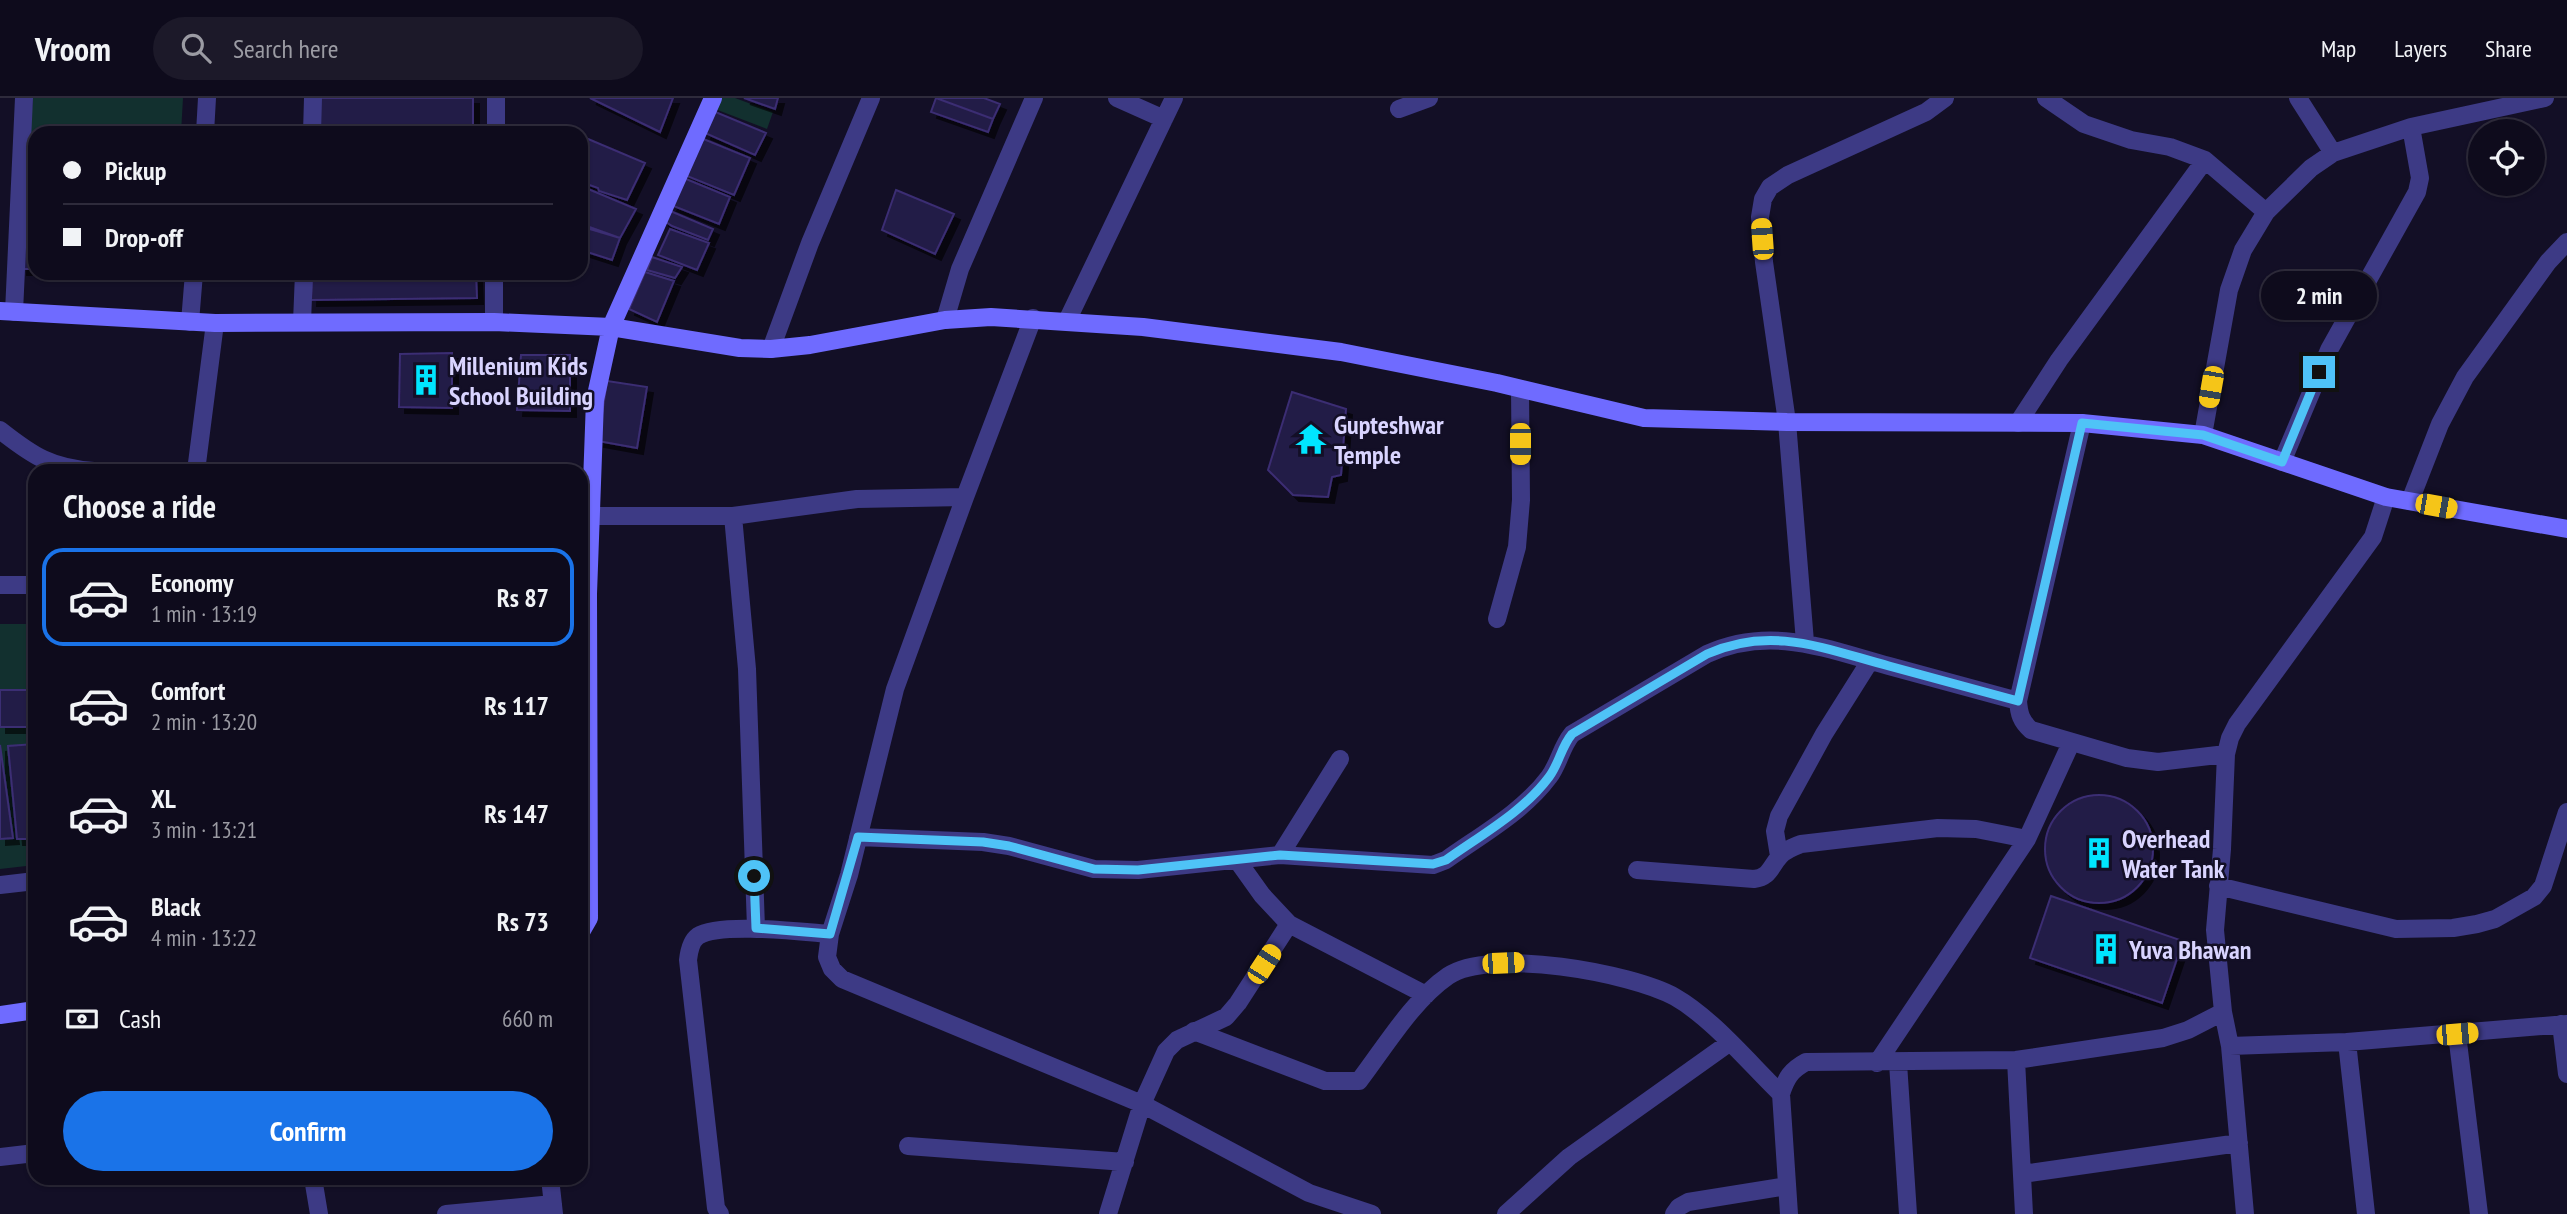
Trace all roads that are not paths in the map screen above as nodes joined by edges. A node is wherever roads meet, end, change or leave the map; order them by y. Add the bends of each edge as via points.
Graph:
1 (24, 98) edge
2 (207, 98) edge
3 (313, 98) edge
4 (496, 98) edge
5 (713, 98) edge
6 (871, 98) edge
7 (1034, 98) edge
8 (1117, 98) edge
9 (1174, 98) edge
10 (1429, 98) edge
11 (1945, 98) edge
12 (2046, 98) edge
13 (2298, 98) edge
14 (2544, 98) edge
15 (1399, 109) dead end
16 (1164, 119) junction
17 (205, 126) edge
18 (312, 126) edge
19 (496, 126) edge
20 (2411, 127) junction
21 (2333, 153) junction
22 (2205, 160) junction
23 (28, 173) edge
24 (2266, 212) junction
25 (2567, 242) edge
26 (193, 280) edge
27 (304, 280) edge
28 (494, 280) edge
29 (7, 311) edge
30 (1033, 318) junction
31 (945, 320) junction
32 (1067, 321) junction
33 (190, 322) junction
34 (302, 322) junction
35 (494, 322) junction
36 (215, 323) junction
37 (611, 327) junction
38 (772, 349) junction
39 (1520, 388) junction
40 (1787, 422) junction
41 (2018, 423) junction
42 (2082, 423) junction
43 (0, 430) edge
44 (2203, 435) junction
45 (2282, 462) junction
46 (49, 464) edge
47 (197, 464) edge
48 (588, 464) edge
49 (965, 497) junction
50 (2386, 497) junction
51 (588, 498) edge
52 (2410, 501) junction
53 (590, 516) junction
54 (733, 516) junction
55 (2567, 529) edge
56 (588, 542) edge
57 (0, 585) edge
58 (28, 585) edge
59 (1497, 619) dead end
60 (1805, 642) junction
61 (1870, 661) junction
62 (2018, 701) junction
63 (2071, 743) junction
64 (2226, 754) junction
65 (1340, 759) dead end
66 (2567, 812) edge
67 (858, 837) junction
68 (2027, 839) junction
69 (588, 853) edge
70 (1280, 855) junction
71 (1779, 856) junction
72 (1237, 860) junction
73 (1637, 870) dead end
74 (28, 882) edge
75 (0, 885) edge
76 (2218, 886) junction
77 (588, 920) edge
78 (1289, 925) junction
79 (756, 928) junction
80 (830, 934) junction
81 (1426, 995) junction
82 (28, 1011) edge
83 (2222, 1013) junction
84 (0, 1015) edge
85 (2564, 1024) edge
86 (1194, 1031) junction
87 (2457, 1034) junction
88 (2347, 1042) junction
89 (1729, 1043) junction
90 (2230, 1046) junction
91 (2016, 1060) junction
92 (1877, 1063) junction
93 (1898, 1063) junction
94 (2567, 1074) edge
95 (1781, 1094) junction
96 (1142, 1104) junction
97 (2239, 1143) junction
98 (908, 1146) dead end
99 (28, 1154) edge
100 (0, 1157) edge
101 (1125, 1162) junction
102 (2022, 1174) junction
103 (314, 1185) edge
104 (551, 1185) edge
105 (1787, 1186) junction
106 (554, 1209) edge
107 (319, 1214) edge
108 (446, 1214) edge
109 (720, 1214) edge
110 (1108, 1214) edge
111 (1372, 1214) edge
112 (1506, 1214) edge
113 (1674, 1214) edge
114 (1789, 1214) edge
115 (1908, 1214) edge
116 (2024, 1214) edge
117 (2245, 1214) edge
118 (2366, 1214) edge
119 (2479, 1214) edge

1 - 23 street
2 - 17 street
3 - 18 street
4 - 19 street
5 - 37 street
6 - 38 street via 810,243
7 - 31 street via 960,269
8 - 16 street
9 - 16 street
10 - 15 street
11 - 40 street via 1926,112 1788,175 1770,187 1763,200 1764,262
12 - 22 street via 2084,124
13 - 21 street
14 - 20 street
16 - 32 street
20 - 21 street
20 - 45 street via 2420,178 2417,192 2329,350
21 - 24 street
22 - 24 street
22 - 41 street
23 - 29 street
24 - 44 street via 2243,250 2229,290
25 - 52 street via 2465,377 2440,424
26 - 33 street
27 - 34 street
28 - 35 street
29 - 33 street
30 - 31 street
30 - 32 street
30 - 49 street
31 - 38 street
32 - 39 street via 1341,352
33 - 36 street
34 - 35 street
34 - 36 street
35 - 37 street
36 - 47 street
37 - 38 street
37 - 48 street via 595,400
39 - 40 street via 1644,418
39 - 59 street via 1517,547
40 - 41 street
40 - 60 street
41 - 42 street
42 - 44 street
42 - 62 street
43 - 46 street
44 - 45 street
45 - 50 street
49 - 54 street via 857,499
49 - 67 street via 895,689
50 - 52 street
50 - 64 street via 2373,537 2237,724
51 - 53 street
52 - 55 street
53 - 54 street
53 - 56 street
54 - 79 street via 747,669
57 - 58 street
60 - 61 street
60 - 70 street via 1727,645 1572,734 1563,744 1552,774 1534,796 1446,860 1419,865
61 - 62 street
61 - 71 street via 1779,816 1775,831
62 - 63 street via 2022,722 2031,730
63 - 64 street via 2158,762
63 - 68 street
64 - 76 street
65 - 70 street
66 - 76 street via 2543,886 2534,897 2477,924 2396,929
67 - 72 street via 983,842 1094,869 1138,870
67 - 80 street
68 - 71 street via 1976,829 1938,828 1801,844
68 - 92 street
69 - 77 street
70 - 72 street
71 - 73 street via 1769,873 1754,879
72 - 78 street
74 - 75 street
76 - 83 street via 2215,930
78 - 81 street
78 - 86 street via 1226,1017
79 - 80 street
79 - 109 street via 706,932 696,937 688,960
80 - 96 street via 827,957 842,979
81 - 86 street via 1359,1081 1325,1081
81 - 89 street via 1450,975 1485,964 1522,963 1611,975 1677,998
82 - 84 street
83 - 90 street
83 - 91 street via 2163,1038
85 - 87 street
85 - 94 street
86 - 96 street via 1166,1051
87 - 88 street
87 - 119 street
88 - 90 street
88 - 118 street
89 - 95 street
89 - 112 street via 1569,1157
90 - 97 street
91 - 93 street
91 - 102 street
92 - 93 street
92 - 95 street via 1806,1062 1786,1078
93 - 115 street
95 - 105 street
96 - 101 street
96 - 111 street via 1309,1193
97 - 102 street
97 - 117 street
98 - 101 street
99 - 100 street
101 - 110 street
102 - 116 street
103 - 107 street
104 - 106 street
105 - 113 street via 1688,1202
105 - 114 street
106 - 108 street

